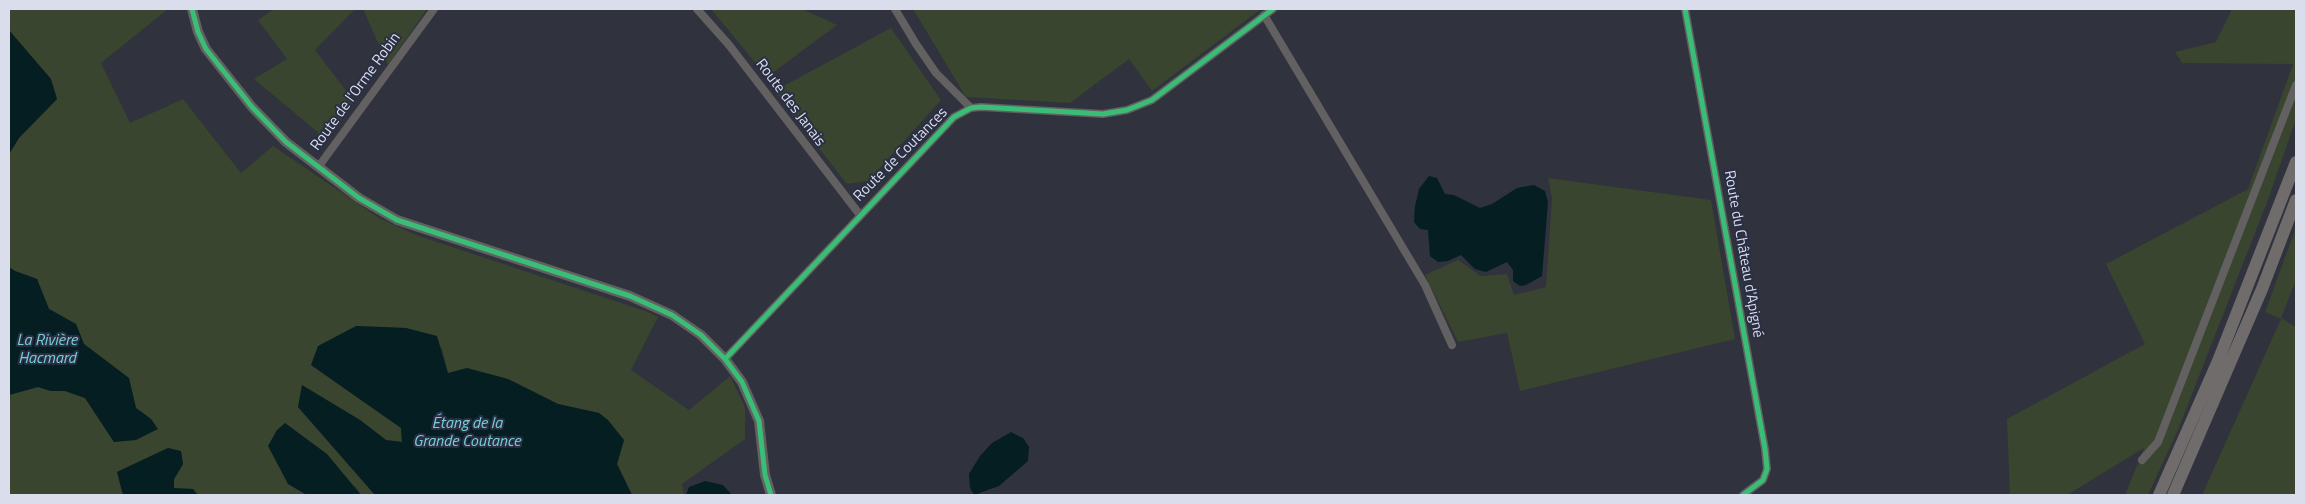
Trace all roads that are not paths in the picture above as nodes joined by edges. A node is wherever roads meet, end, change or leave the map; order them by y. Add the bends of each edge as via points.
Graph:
1 (192, 9) edge
2 (434, 9) edge
3 (697, 9) edge
4 (895, 9) edge
5 (1273, 9) edge
6 (1685, 9) edge
7 (1264, 15) junction
8 (2296, 85) edge
9 (971, 108) junction
10 (2296, 162) edge
11 (318, 166) junction
12 (2296, 200) edge
13 (860, 215) junction
14 (1452, 344) dead end
15 (724, 359) junction
16 (2142, 460) dead end
17 (771, 495) edge
18 (1743, 495) edge
19 (2159, 495) edge
20 (2173, 495) edge

1 - 11 street via 206,49 252,107 286,142
2 - 11 street, Route de l'Orme Robin
3 - 13 street, Route des Janais via 729,45
4 - 9 street via 936,73
5 - 7 street, Route de Coutances
6 - 18 street, Route du Château d'Apigné via 1765,448 1767,468 1763,480
7 - 9 street, Route de Coutances via 1152,100 1127,110 1103,114
7 - 14 street via 1425,285
8 - 16 street via 2158,442
9 - 13 street, Route de Coutances via 940,130
10 - 19 highway via 2218,361
11 - 15 street via 359,198 397,220 630,296 672,314 701,335
12 - 20 highway via 2262,289
13 - 15 street, Route de Coutances
15 - 17 street via 742,382 759,421 765,475

